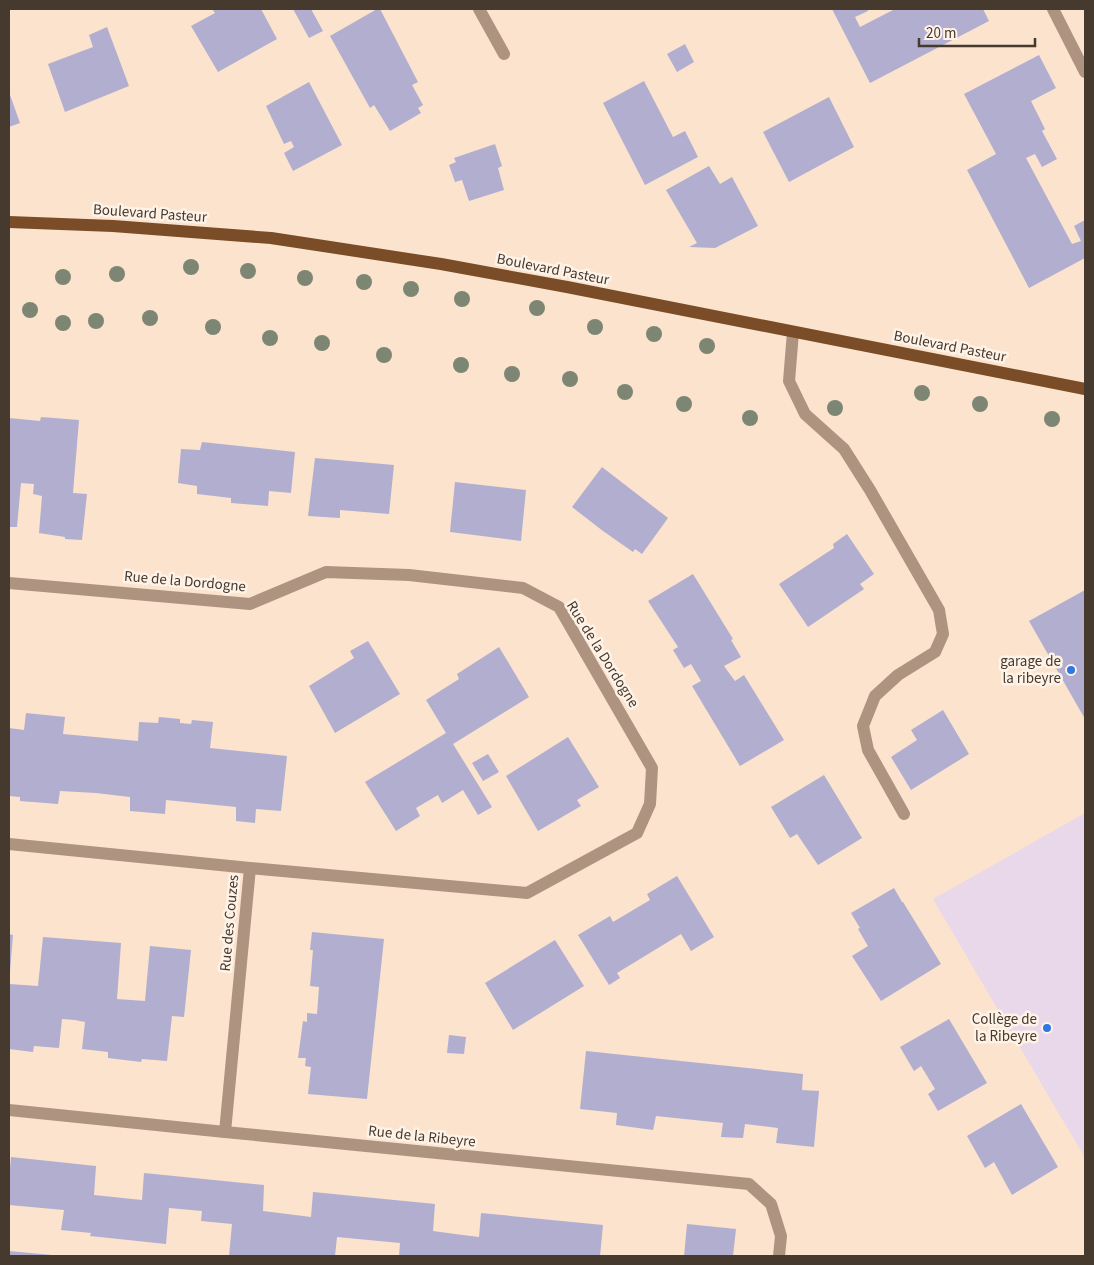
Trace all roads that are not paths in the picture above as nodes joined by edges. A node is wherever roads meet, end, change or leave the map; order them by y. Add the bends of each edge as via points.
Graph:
1 (479, 9) edge
2 (1053, 9) edge
3 (504, 54) dead end
4 (1085, 72) edge
5 (9, 222) edge
6 (793, 332) junction
7 (1085, 389) edge
8 (9, 583) edge
9 (904, 814) dead end
10 (9, 844) edge
11 (250, 868) junction
12 (9, 1110) edge
13 (225, 1132) junction
14 (779, 1256) edge

1 - 3 street
2 - 4 street
5 - 6 main road, Boulevard Pasteur via 272,238 441,264
6 - 7 main road, Boulevard Pasteur
6 - 9 street via 789,381 805,414 844,449 939,610 943,634 935,652 898,675 875,696 863,726 868,750
8 - 11 street, Rue de la Dordogne via 250,604 326,572 409,575 523,588 559,607 652,768 650,804 637,833 527,894
10 - 11 street, Rue des Couzes
11 - 13 street, Rue des Couzes
12 - 13 street, Rue de la Ribeyre
13 - 14 street, Rue de la Ribeyre via 749,1184 771,1204 781,1236

